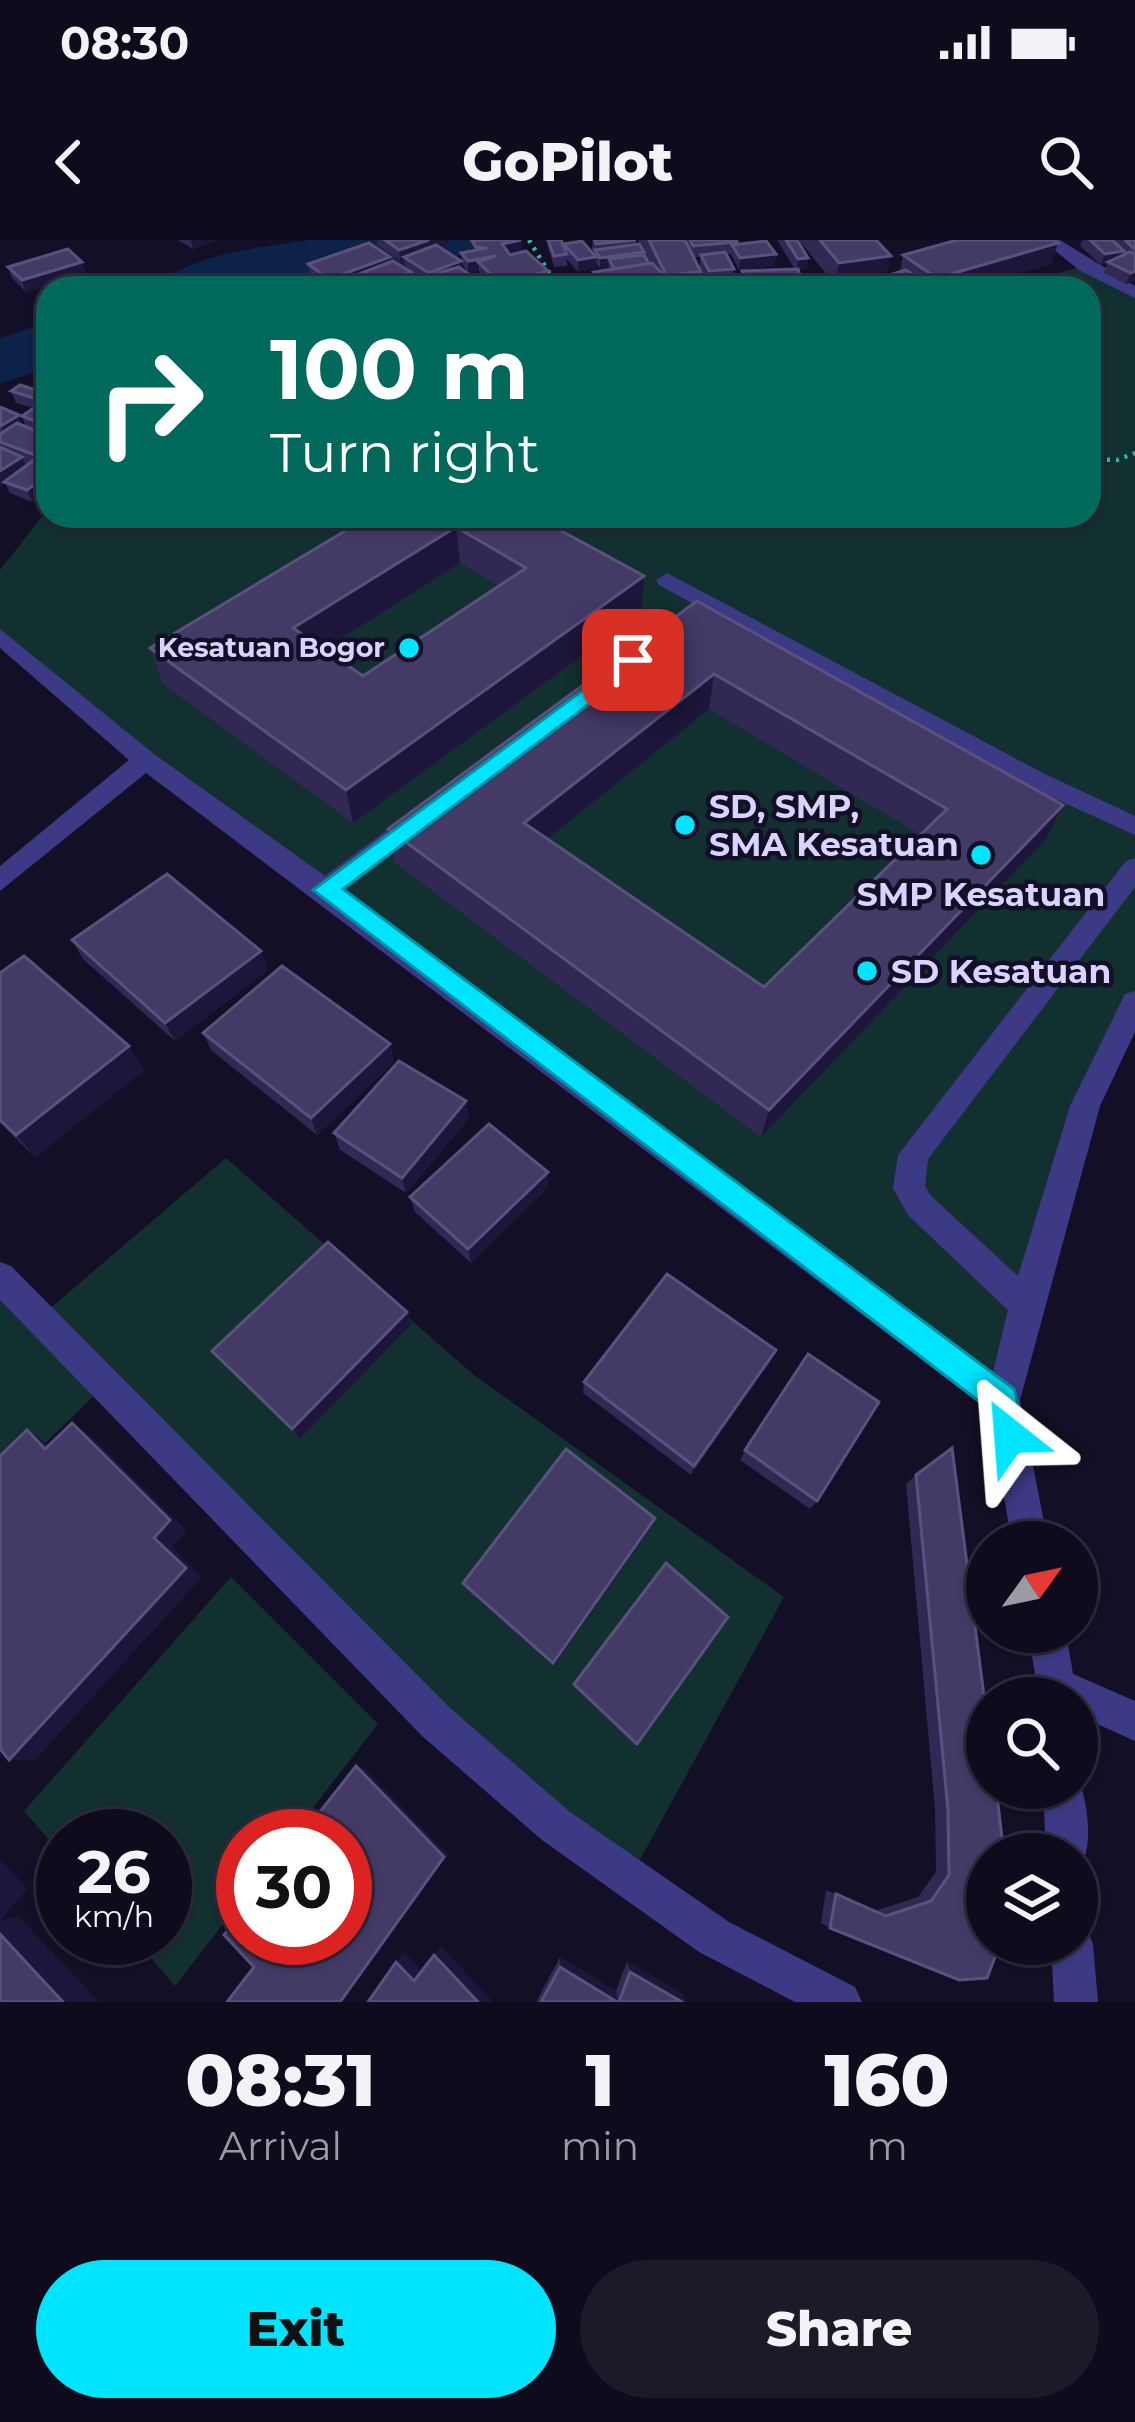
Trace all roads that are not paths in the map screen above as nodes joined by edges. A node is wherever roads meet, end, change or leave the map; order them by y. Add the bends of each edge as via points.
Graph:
1 (1050, 240) edge
2 (1135, 293) edge
3 (667, 580) dead end
4 (0, 636) edge
5 (146, 760) junction
6 (441, 804) edge
7 (1135, 826) edge
8 (1135, 868) edge
9 (0, 881) edge
10 (326, 890) junction
11 (1135, 1002) edge
12 (0, 1276) edge
13 (1026, 1305) junction
14 (1003, 1400) junction
15 (1026, 1521) edge
16 (1098, 1708) edge
17 (1135, 1721) edge
18 (1073, 1965) edge
19 (840, 2002) edge
20 (1076, 2002) edge

1 - 2 street
3 - 7 street via 700,610
4 - 5 street
5 - 9 street
5 - 10 street
6 - 10 street
8 - 13 street via 913,1154 908,1188 919,1205
10 - 14 street
11 - 13 street via 1085,1106
12 - 19 street via 436,1722 556,1826 714,1937
13 - 14 street
14 - 15 street
16 - 17 street
18 - 20 street

